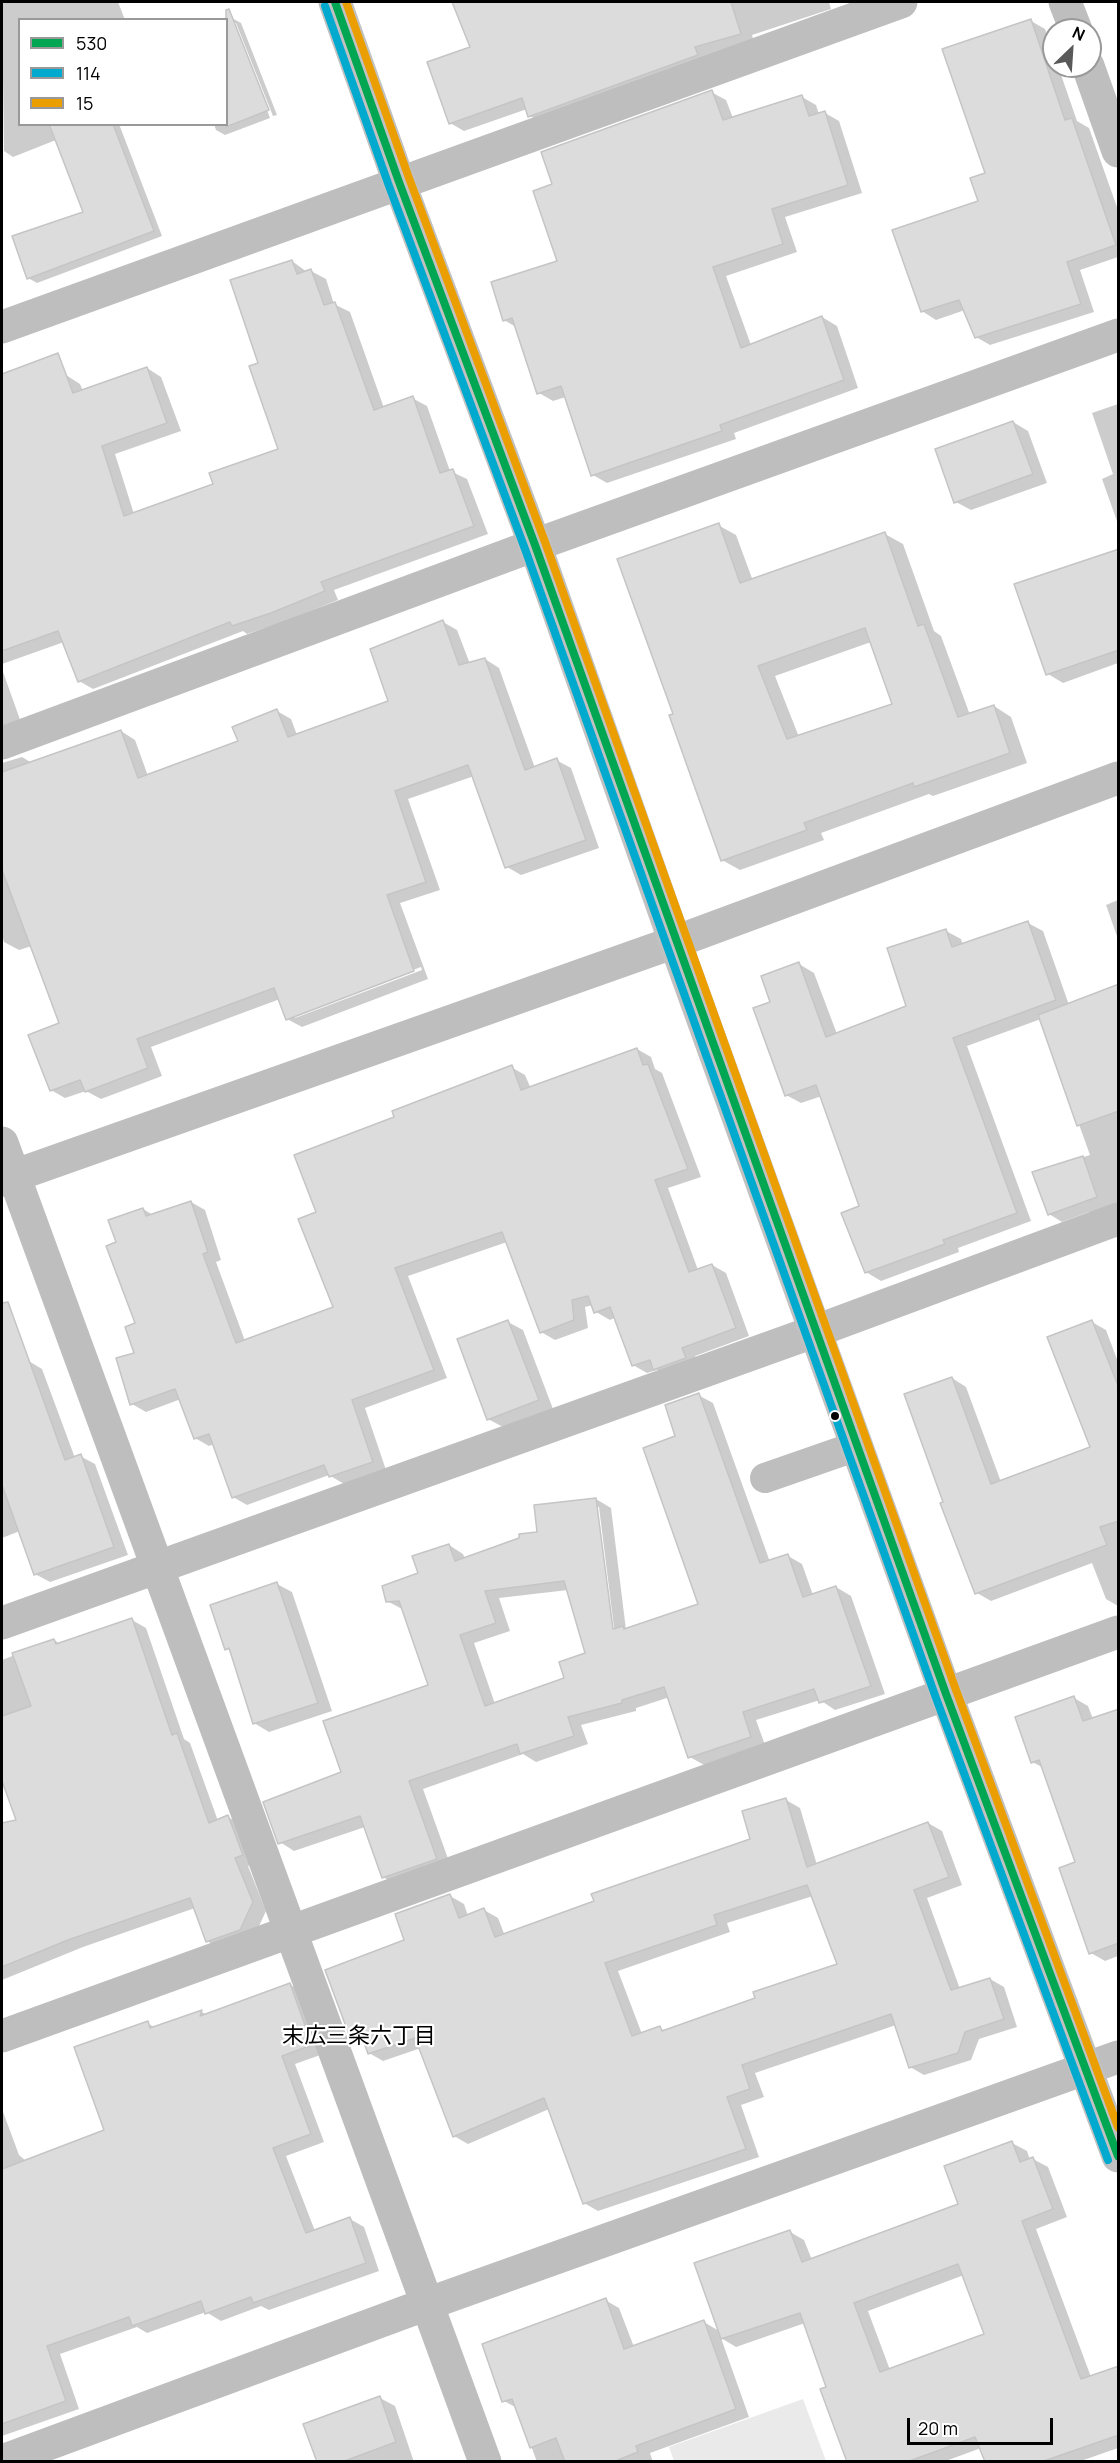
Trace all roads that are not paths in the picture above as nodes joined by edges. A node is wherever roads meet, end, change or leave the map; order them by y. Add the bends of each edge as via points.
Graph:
1 (335, 2) edge
2 (901, 2) edge
3 (1065, 2) edge
4 (1071, 18) edge
5 (1092, 78) edge
6 (1119, 151) edge
7 (399, 182) junction
8 (2, 327) edge
9 (1119, 335) edge
10 (535, 545) junction
11 (2, 743) edge
12 (1119, 778) edge
13 (675, 942) junction
14 (2, 1143) edge
15 (8, 1178) edge
16 (1119, 1219) edge
17 (816, 1331) junction
18 (857, 1446) junction
19 (765, 1478) dead end
20 (156, 1567) junction
21 (2, 1623) edge
22 (1119, 1632) edge
23 (946, 1694) junction
24 (290, 1930) junction
25 (2, 2036) edge
26 (1119, 2057) edge
27 (1086, 2069) junction
28 (1119, 2156) edge
29 (427, 2304) junction
30 (2, 2461) edge
31 (485, 2462) edge

1 - 7 street
2 - 7 street
3 - 4 street
5 - 6 street
7 - 8 street
7 - 10 street
9 - 10 street
10 - 11 street
10 - 13 street
12 - 13 street
13 - 15 street
13 - 17 street
14 - 15 street
15 - 20 street
16 - 17 street
17 - 18 street
17 - 20 street
18 - 19 lane
18 - 23 street
20 - 21 street
20 - 24 street
22 - 23 street
23 - 24 street
23 - 27 street
24 - 25 street
24 - 29 street
26 - 27 street
27 - 28 street
27 - 29 street
29 - 30 street
29 - 31 street

